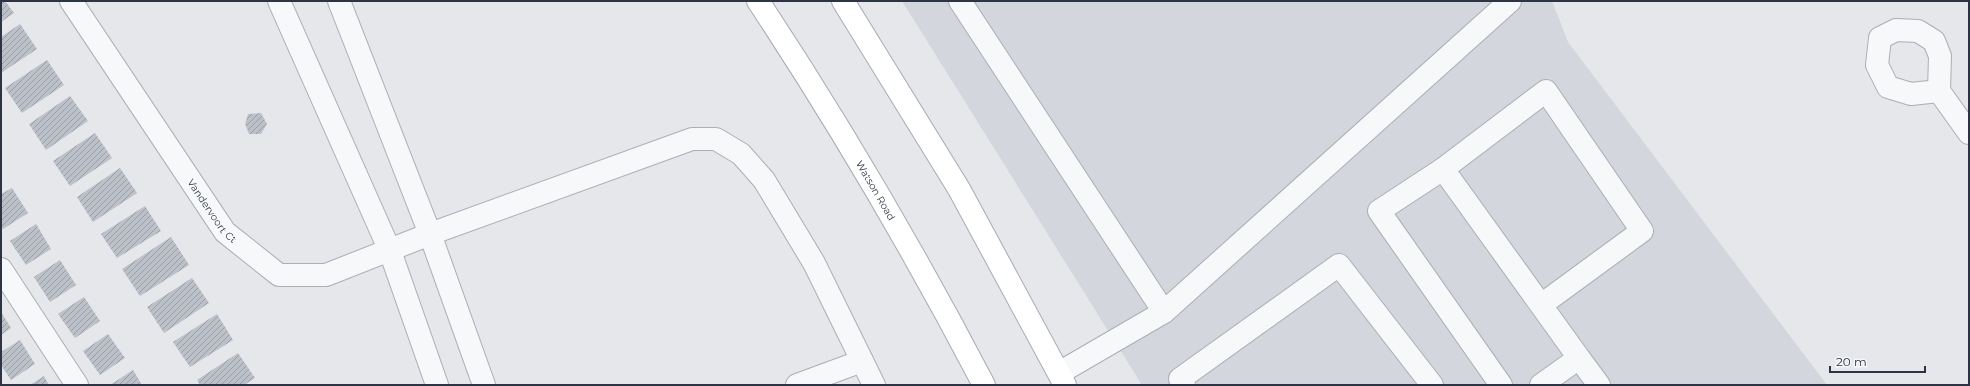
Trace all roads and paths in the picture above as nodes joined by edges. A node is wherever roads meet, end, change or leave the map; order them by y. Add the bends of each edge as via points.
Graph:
1 (71, 1) edge
2 (279, 1) edge
3 (339, 1) edge
4 (758, 1) edge
5 (843, 1) edge
6 (960, 1) edge
7 (1510, 1) edge
8 (1939, 91) dead end
9 (1969, 134) edge
10 (1443, 168) junction
11 (430, 234) junction
12 (390, 250) junction
13 (1, 269) edge
14 (1540, 305) junction
15 (1164, 312) junction
16 (1578, 358) junction
17 (862, 361) junction
18 (1062, 379) edge
19 (77, 385) edge
20 (437, 385) edge
21 (484, 385) edge
22 (796, 385) edge
23 (874, 385) edge
24 (984, 385) edge
25 (1184, 385) edge
26 (1432, 385) edge
27 (1501, 385) edge
28 (1541, 385) edge
29 (1599, 385) edge

1 - 12 street, Vandervoort Ct via 224,232 280,275 326,275
2 - 12 street
3 - 11 street
4 - 24 main road, Watson Road via 877,190
5 - 18 main road via 959,189
6 - 15 street
7 - 15 street
8 - 9 street
10 - 14 street
10 - 14 street via 1546,91 1642,231
10 - 27 street via 1379,211
11 - 12 street, Vandervoort Ct
11 - 17 street, Vandervoort Ct via 692,139 716,139 741,154 764,180 814,264
11 - 21 street
12 - 20 street
13 - 19 street
14 - 16 street
15 - 18 street
16 - 28 street
16 - 29 street
17 - 22 street
17 - 23 street, Vandervoort Ct
25 - 26 street via 1180,379 1339,265

